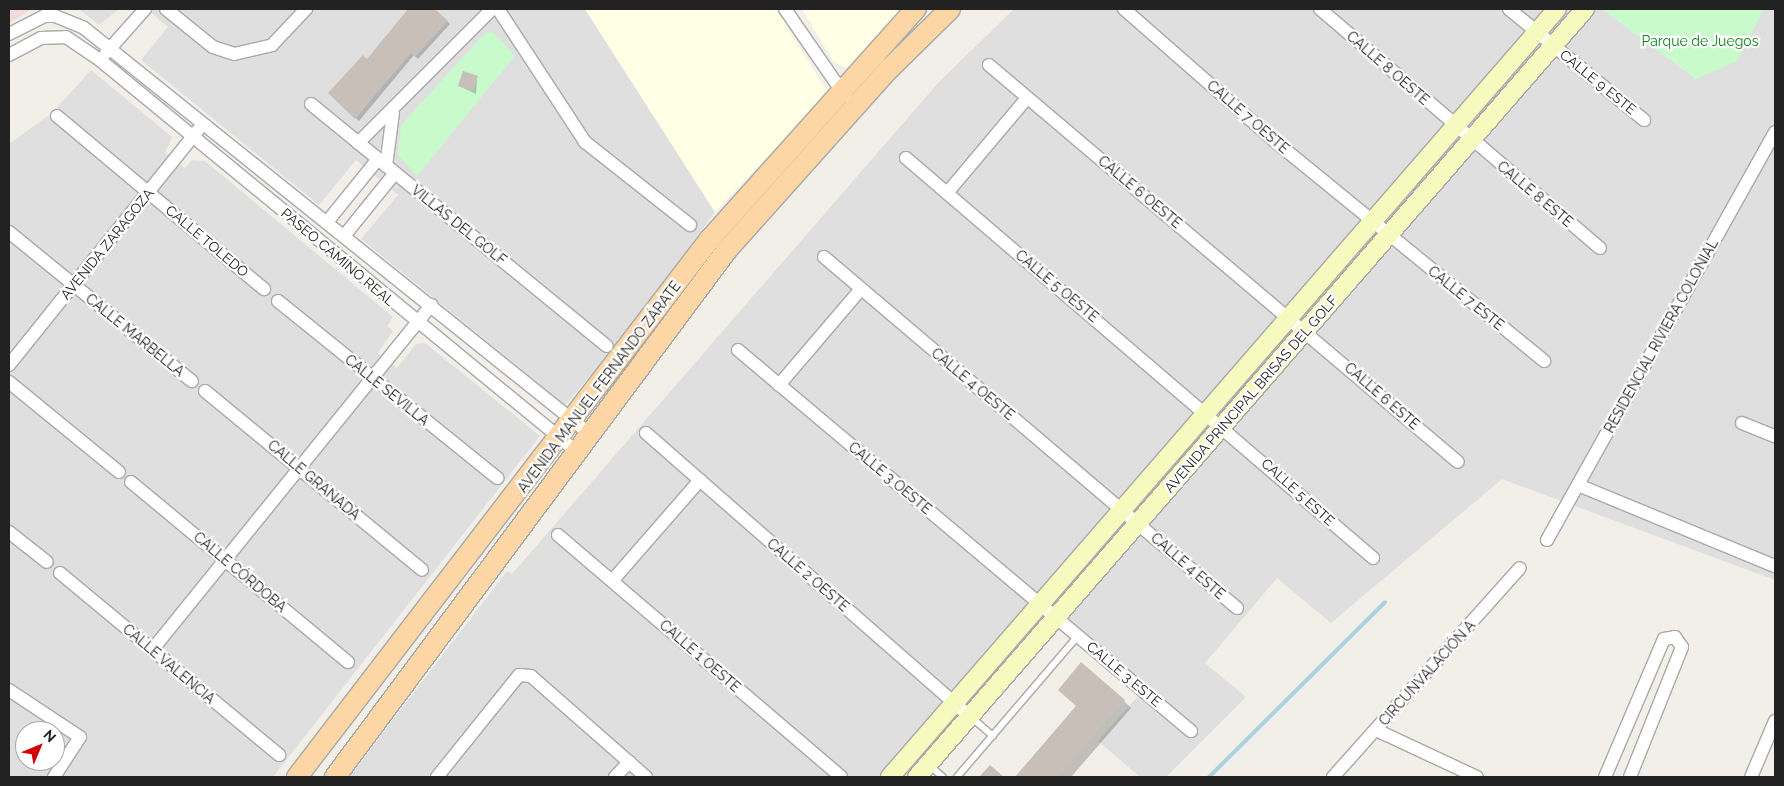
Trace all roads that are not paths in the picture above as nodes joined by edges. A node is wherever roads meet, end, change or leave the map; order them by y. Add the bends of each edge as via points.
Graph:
1 (145, 9) edge
2 (166, 9) edge
3 (306, 9) edge
4 (492, 9) edge
5 (498, 9) edge
6 (785, 9) edge
7 (916, 9) edge
8 (950, 9) edge
9 (1320, 9) edge
10 (1509, 9) edge
11 (1557, 9) edge
12 (1585, 9) edge
13 (1128, 10) edge
14 (1536, 33) junction
15 (9, 34) edge
16 (1551, 44) junction
17 (111, 47) junction
18 (9, 55) edge
19 (100, 60) junction
20 (989, 65) dead end
21 (841, 93) junction
22 (1027, 98) junction
23 (311, 104) dead end
24 (857, 106) junction
25 (393, 113) junction
26 (57, 116) dead end
27 (1644, 120) dead end
28 (204, 122) junction
29 (1456, 128) junction
30 (1775, 132) edge
31 (193, 137) junction
32 (1470, 140) junction
33 (358, 143) junction
34 (906, 158) dead end
35 (386, 166) junction
36 (150, 193) junction
37 (947, 193) junction
38 (327, 222) junction
39 (1374, 223) junction
40 (690, 225) dead end
41 (9, 232) edge
42 (1389, 235) junction
43 (344, 236) junction
44 (1600, 248) dead end
45 (824, 257) dead end
46 (74, 285) junction
47 (264, 289) dead end
48 (861, 289) junction
49 (278, 301) dead end
50 (431, 305) junction
51 (1291, 318) junction
52 (418, 323) junction
53 (1306, 330) junction
54 (607, 346) dead end
55 (738, 350) dead end
56 (1544, 361) dead end
57 (9, 365) edge
58 (373, 378) junction
59 (192, 381) dead end
60 (9, 382) edge
61 (779, 385) junction
62 (205, 390) dead end
63 (1208, 413) junction
64 (574, 421) junction
65 (1742, 423) dead end
66 (1224, 426) junction
67 (646, 433) dead end
68 (591, 435) junction
69 (1775, 436) edge
70 (560, 440) junction
71 (577, 452) junction
72 (1458, 462) dead end
73 (299, 468) junction
74 (119, 472) dead end
75 (497, 478) dead end
76 (700, 480) junction
77 (131, 482) dead end
78 (1578, 485) junction
79 (1123, 512) junction
80 (1139, 524) junction
81 (9, 532) edge
82 (558, 535) dead end
83 (1547, 540) dead end
84 (1373, 558) dead end
85 (225, 560) junction
86 (47, 562) dead end
87 (1775, 566) edge
88 (1520, 568) dead end
89 (422, 570) dead end
90 (60, 573) dead end
91 (612, 581) junction
92 (1042, 606) junction
93 (1237, 608) dead end
94 (1058, 617) junction
95 (1079, 635) junction
96 (152, 650) junction
97 (348, 662) dead end
98 (9, 690) edge
99 (955, 704) junction
100 (970, 717) junction
101 (1775, 721) edge
102 (1376, 730) junction
103 (1192, 731) dead end
104 (993, 736) junction
105 (279, 755) dead end
106 (629, 762) junction
107 (922, 771) edge
108 (54, 777) edge
109 (297, 777) edge
110 (335, 777) edge
111 (437, 777) edge
112 (615, 777) edge
113 (646, 777) edge
114 (841, 777) edge
115 (890, 777) edge
116 (943, 777) edge
117 (957, 777) edge
118 (1333, 777) edge
119 (1477, 777) edge
120 (1605, 777) edge
121 (1630, 777) edge
122 (1751, 777) edge

1 - 17 street
2 - 3 street via 213,47 234,54 272,45
4 - 25 street
5 - 40 street via 585,142
6 - 21 street
7 - 21 main road, AVENIDA MANUEL FERNANDO ZÁRATE
8 - 24 main road, AVENIDA MANUEL FERNANDO ZÁRATE
9 - 29 street, CALLE 8 OESTE
10 - 14 street, CALLE 9 ESTE
11 - 14 street, AVENIDA PRINCIPAL BRISAS DEL GOLF
12 - 16 street, AVENIDA PRINCIPAL BRISAS DEL GOLF
13 - 39 street, CALLE 7 OESTE
14 - 16 street, CALLE 9 ESTE
14 - 29 street, AVENIDA PRINCIPAL BRISAS DEL GOLF
15 - 17 street, PASEO CAMINO REAL via 55,16
16 - 27 street, CALLE 9 ESTE
16 - 32 street, AVENIDA PRINCIPAL BRISAS DEL GOLF
17 - 19 street
17 - 28 street, PASEO CAMINO REAL
18 - 19 street, PASEO CAMINO REAL via 41,38 66,37
19 - 31 street, PASEO CAMINO REAL
20 - 22 street, CALLE 6 OESTE
21 - 24 street
21 - 64 main road, AVENIDA MANUEL FERNANDO ZÁRATE via 710,240
22 - 37 street
22 - 51 street, CALLE 6 OESTE
23 - 33 street, VILLAS DEL GOLF
24 - 68 main road, AVENIDA MANUEL FERNANDO ZÁRATE via 727,250
25 - 33 street
25 - 35 street
26 - 36 street, CALLE TOLEDO
28 - 31 street, AVENIDA ZARAGOZA
28 - 38 street, PASEO CAMINO REAL
29 - 32 street, CALLE 8 OESTE
29 - 39 street, AVENIDA PRINCIPAL BRISAS DEL GOLF
30 - 78 street, RESIDENCIAL RIVIERA COLONIAL
31 - 36 street, AVENIDA ZARAGOZA
31 - 52 street, PASEO CAMINO REAL
32 - 42 street, AVENIDA PRINCIPAL BRISAS DEL GOLF
32 - 44 street, CALLE 8 ESTE
33 - 35 street, VILLAS DEL GOLF
34 - 37 street, CALLE 5 OESTE
35 - 38 street
35 - 43 street
35 - 54 street, VILLAS DEL GOLF
36 - 46 street, AVENIDA ZARAGOZA
36 - 47 street, CALLE TOLEDO
37 - 63 street, CALLE 5 OESTE
38 - 43 street, PASEO CAMINO REAL
39 - 42 street, CALLE 7 OESTE
39 - 51 street, AVENIDA PRINCIPAL BRISAS DEL GOLF
41 - 46 street, CALLE MARBELLA
42 - 53 street, AVENIDA PRINCIPAL BRISAS DEL GOLF
42 - 56 street, CALLE 7 ESTE
43 - 50 street, PASEO CAMINO REAL
45 - 48 street, CALLE 4 OESTE
46 - 57 street, AVENIDA ZARAGOZA
46 - 59 street, CALLE MARBELLA
48 - 61 street
48 - 79 street, CALLE 4 OESTE
49 - 58 street, CALLE SEVILLA
50 - 52 street
50 - 64 street, PASEO CAMINO REAL
51 - 53 street, CALLE 6 OESTE
51 - 63 street, AVENIDA PRINCIPAL BRISAS DEL GOLF
52 - 58 street
52 - 70 street, PASEO CAMINO REAL
53 - 66 street, AVENIDA PRINCIPAL BRISAS DEL GOLF
53 - 72 street, CALLE 6 ESTE
55 - 61 street, CALLE 3 OESTE
58 - 73 street
58 - 75 street, CALLE SEVILLA
60 - 74 street
61 - 92 street, CALLE 3 OESTE
62 - 73 street, CALLE GRANADA
63 - 66 street, CALLE 5 OESTE
63 - 79 street, AVENIDA PRINCIPAL BRISAS DEL GOLF
64 - 68 street, PASEO CAMINO REAL
64 - 70 main road, AVENIDA MANUEL FERNANDO ZÁRATE
65 - 69 street
66 - 80 street, AVENIDA PRINCIPAL BRISAS DEL GOLF
66 - 84 street, CALLE 5 ESTE
67 - 76 street, CALLE 2 OESTE
68 - 71 main road, AVENIDA MANUEL FERNANDO ZÁRATE
70 - 71 street, PASEO CAMINO REAL
70 - 109 main road, AVENIDA MANUEL FERNANDO ZÁRATE
71 - 110 main road, AVENIDA MANUEL FERNANDO ZÁRATE
73 - 85 street
73 - 89 street, CALLE GRANADA
76 - 91 street
76 - 99 street, CALLE 2 OESTE
77 - 85 street, CALLE CÓRDOBA
78 - 83 street, RESIDENCIAL RIVIERA COLONIAL
78 - 87 street
79 - 80 street, CALLE 4 OESTE
79 - 92 street, AVENIDA PRINCIPAL BRISAS DEL GOLF
80 - 93 street, CALLE 4 ESTE
80 - 94 street, AVENIDA PRINCIPAL BRISAS DEL GOLF
81 - 86 street
82 - 91 street, CALLE 1 OESTE
85 - 96 street
85 - 97 street, CALLE CÓRDOBA
88 - 102 street, CIRCUNVALACIÓN A
90 - 96 street, CALLE VALENCIA
91 - 114 street, CALLE 1 OESTE
92 - 94 street, CALLE 3 OESTE
92 - 99 street, AVENIDA PRINCIPAL BRISAS DEL GOLF
94 - 95 street, CALLE 3 ESTE
94 - 100 street, AVENIDA PRINCIPAL BRISAS DEL GOLF
95 - 103 street, CALLE 3 ESTE
95 - 104 lane
96 - 105 street, CALLE VALENCIA
98 - 108 street via 80,737
99 - 100 street, CALLE 2 OESTE
99 - 115 street, AVENIDA PRINCIPAL BRISAS DEL GOLF
100 - 104 lane
100 - 107 street, AVENIDA PRINCIPAL BRISAS DEL GOLF
101 - 122 street
102 - 118 street, CIRCUNVALACIÓN A
102 - 119 street
104 - 117 lane
106 - 111 street via 531,676 519,675
106 - 112 street
106 - 113 street
107 - 116 lane
120 - 121 street via 1664,639 1675,637 1682,646

